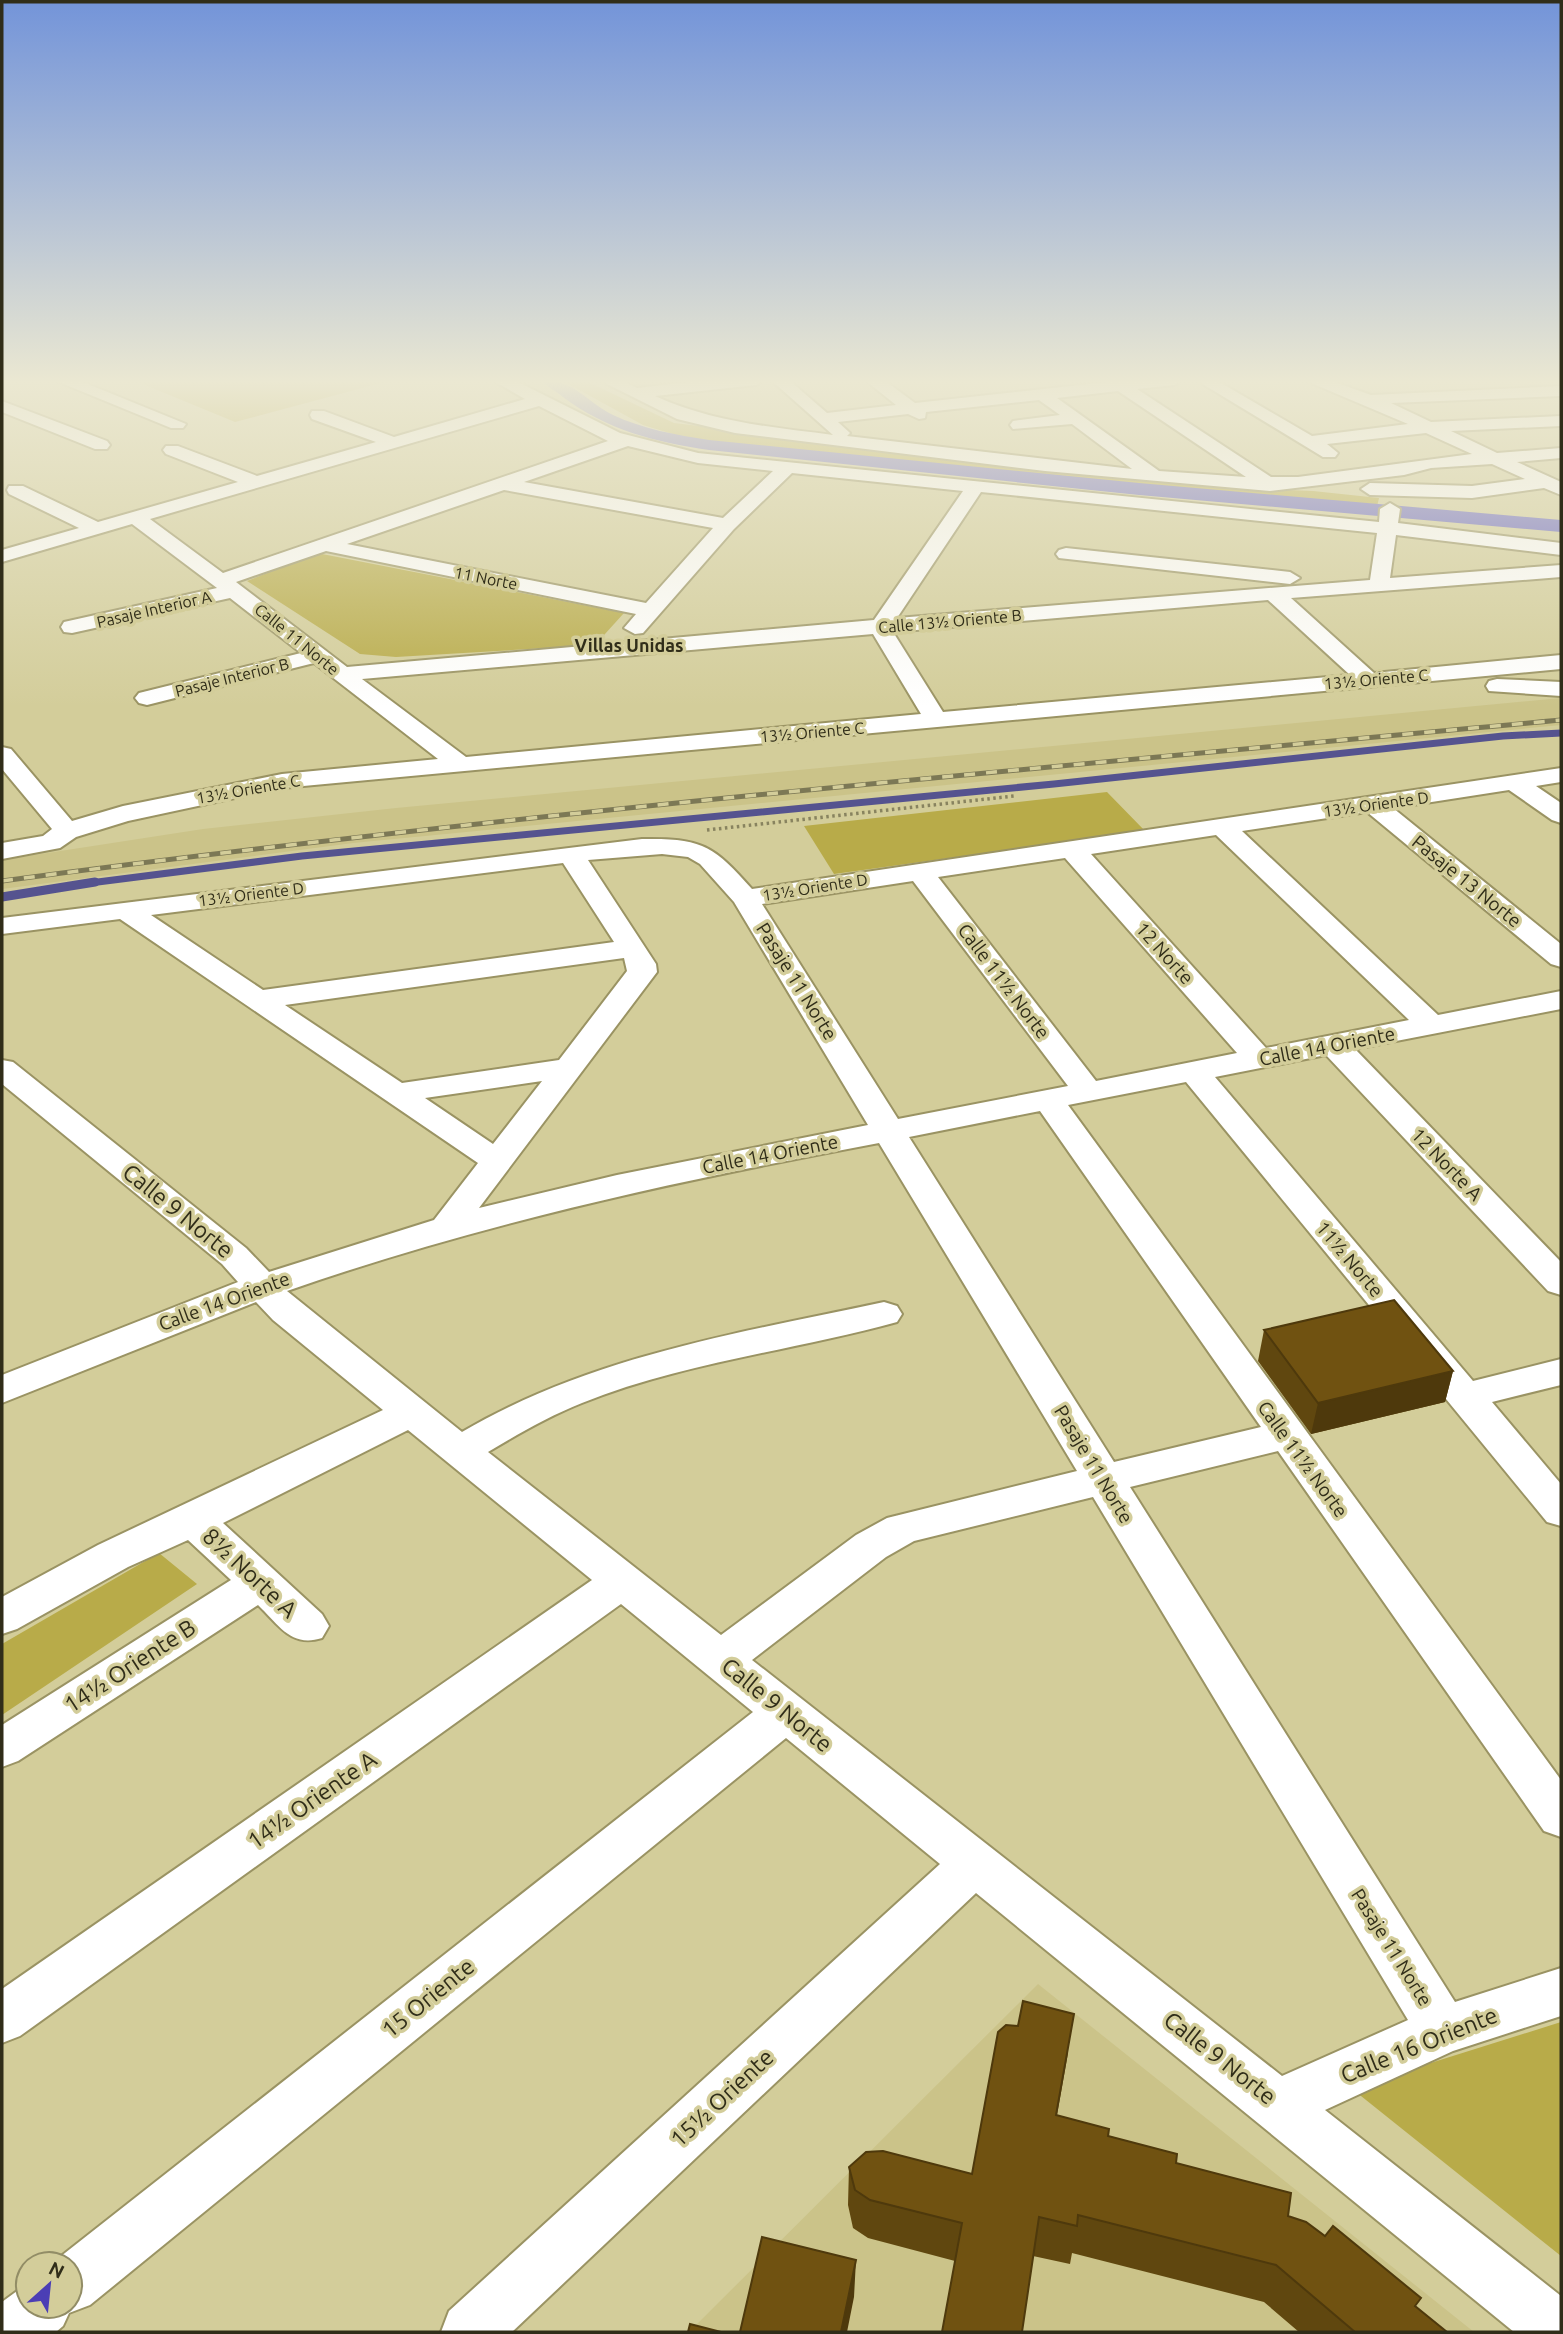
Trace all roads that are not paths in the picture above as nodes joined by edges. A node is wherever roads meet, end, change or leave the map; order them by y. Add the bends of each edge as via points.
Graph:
1 (225, 489) edge
2 (484, 489) edge
3 (533, 489) edge
4 (764, 489) edge
5 (974, 489) edge
6 (1008, 489) edge
7 (1317, 489) edge
8 (1395, 489) edge
9 (1511, 489) edge
10 (16, 491) dead end
11 (1390, 511) junction
12 (133, 516) junction
13 (727, 525) junction
14 (95, 528) junction
15 (324, 545) junction
16 (1561, 549) edge
17 (1066, 554) dead end
18 (2, 556) edge
19 (1151, 563) junction
20 (1561, 571) edge
21 (229, 585) junction
22 (1378, 586) junction
23 (1264, 588) junction
24 (1135, 604) junction
25 (648, 610) junction
26 (72, 627) dead end
27 (880, 628) junction
28 (620, 650) junction
29 (317, 656) junction
30 (1557, 665) edge
31 (340, 674) junction
32 (1369, 680) junction
33 (1561, 689) edge
34 (147, 698) dead end
35 (1177, 712) dead end
36 (936, 720) junction
37 (2, 754) edge
38 (460, 764) junction
39 (1561, 775) edge
40 (1515, 783) junction
41 (1374, 804) junction
42 (1561, 816) edge
43 (1222, 826) junction
44 (66, 834) junction
45 (1071, 848) junction
46 (2, 851) edge
47 (570, 854) junction
48 (920, 872) junction
49 (745, 898) junction
50 (123, 909) junction
51 (2, 926) edge
52 (631, 948) junction
53 (1561, 958) edge
54 (257, 1000) junction
55 (1561, 1000) edge
56 (1431, 1025) junction
57 (1333, 1044) junction
58 (1259, 1059) junction
59 (568, 1068) junction
60 (2, 1069) edge
61 (1194, 1072) junction
62 (1088, 1091) junction
63 (397, 1093) junction
64 (1048, 1100) junction
65 (890, 1130) junction
66 (497, 1161) junction
67 (447, 1227) junction
68 (1561, 1283) edge
69 (264, 1286) junction
70 (884, 1314) dead end
71 (1561, 1372) edge
72 (2, 1390) edge
73 (1464, 1396) junction
74 (411, 1412) junction
75 (1285, 1434) junction
76 (460, 1451) junction
77 (1102, 1479) junction
78 (1561, 1511) edge
79 (193, 1520) junction
80 (622, 1581) junction
81 (258, 1584) junction
82 (2, 1617) edge
83 (307, 1626) dead end
84 (720, 1660) junction
85 (786, 1712) junction
86 (2, 1748) edge
87 (1561, 1816) edge
88 (974, 1864) junction
89 (1561, 1992) edge
90 (2, 2019) edge
91 (1443, 2030) junction
92 (1279, 2104) junction
93 (84, 2274) edge
94 (26, 2320) edge
95 (11, 2332) edge
96 (470, 2332) edge
97 (1560, 2332) edge

1 - 12 street
2 - 15 street, Pasaje Interior A
3 - 13 street
4 - 13 street
5 - 27 street
6 - 11 street
7 - 11 street
8 - 11 street
9 - 11 street
10 - 14 street
11 - 16 street via 1414,531
11 - 22 street
12 - 14 street
12 - 21 street, Calle 11 Norte
13 - 25 street
14 - 18 street
15 - 21 street, Pasaje Interior A
15 - 25 street, 11 Norte
17 - 19 street
19 - 23 street
19 - 24 street
20 - 22 street, Calle 13½ Oriente B
21 - 26 street, Pasaje Interior A
21 - 29 street, Calle 11 Norte
22 - 23 street, Calle 13½ Oriente B
23 - 24 street, Calle 13½ Oriente B
23 - 32 street
24 - 27 street, Calle 13½ Oriente B
25 - 28 street
27 - 28 street, Calle 13½ Oriente B
27 - 36 street
28 - 31 street, Calle 13½ Oriente B
29 - 31 street, Calle 11 Norte
29 - 34 street, Pasaje Interior B
30 - 32 street, 13½ Oriente C
31 - 38 street, Calle 11 Norte
32 - 36 street, 13½ Oriente C
33 - 35 street via 1509,685 1436,689
36 - 38 street, 13½ Oriente C
37 - 44 street
38 - 44 street, 13½ Oriente C via 257,784 123,814
39 - 40 street, 13½ Oriente D
40 - 41 street, 13½ Oriente D
40 - 42 street
41 - 43 street, 13½ Oriente D
41 - 53 street, Pasaje 13 Norte
43 - 45 street, 13½ Oriente D
43 - 56 street
44 - 46 street, 13½ Oriente C
45 - 48 street, 13½ Oriente D
45 - 58 street, 12 Norte
47 - 49 street, 13½ Oriente D via 684,849 708,856
47 - 50 street, 13½ Oriente D
47 - 52 street
48 - 49 street, 13½ Oriente D
48 - 62 street, Calle 11½ Norte
49 - 65 street, Pasaje 11 Norte
50 - 51 street, 13½ Oriente D
50 - 54 street
52 - 54 street
52 - 59 street via 642,972
54 - 63 street
55 - 56 street, Calle 14 Oriente
56 - 57 street, Calle 14 Oriente
57 - 58 street, Calle 14 Oriente
57 - 68 street, 12 Norte A
58 - 61 street, Calle 14 Oriente
59 - 63 street
59 - 66 street
60 - 69 street, Calle 9 Norte via 234,1256
61 - 62 street, Calle 14 Oriente
61 - 73 street, 11½ Norte
62 - 64 street, Calle 14 Oriente
63 - 66 street
64 - 65 street, Calle 14 Oriente
64 - 75 street, Calle 11½ Norte
65 - 67 street, Calle 14 Oriente via 619,1184
65 - 77 street, Pasaje 11 Norte
66 - 67 street
67 - 69 street, Calle 14 Oriente
69 - 72 street, Calle 14 Oriente
69 - 74 street, Calle 9 Norte via 286,1312
70 - 76 street via 695,1355 592,1385 506,1423
71 - 73 street
73 - 78 street, 11½ Norte
74 - 76 street, Calle 9 Norte
74 - 79 street
75 - 77 street
75 - 87 street, Calle 11½ Norte
76 - 80 street, Calle 9 Norte
77 - 84 street via 902,1529 871,1546
77 - 91 street, Pasaje 11 Norte
79 - 81 street, 8½ Norte A
79 - 82 street via 113,1556
80 - 84 street, Calle 9 Norte
80 - 90 street, 14½ Oriente A
81 - 83 street, 8½ Norte A
81 - 86 street, 14½ Oriente B
84 - 85 street, Calle 9 Norte
85 - 88 street, Calle 9 Norte
85 - 93 street, 15 Oriente
88 - 92 street, Calle 9 Norte
88 - 96 street, 15½ Oriente
89 - 91 street, Calle 16 Oriente
91 - 92 street, Calle 16 Oriente
92 - 97 street, Calle 9 Norte
94 - 95 street

